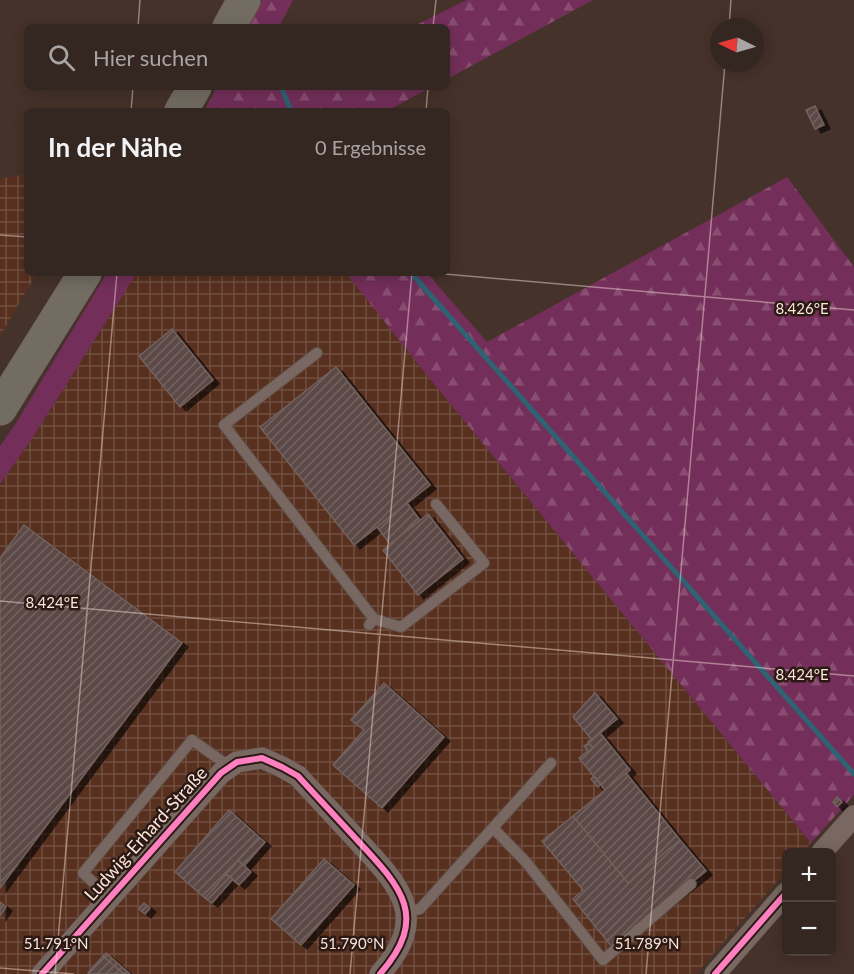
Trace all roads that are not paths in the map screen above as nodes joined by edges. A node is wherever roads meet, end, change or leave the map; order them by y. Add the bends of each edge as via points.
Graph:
1 (244, 0) edge
2 (231, 24) edge
3 (193, 90) edge
4 (183, 108) edge
5 (83, 276) edge
6 (317, 353) dead end
7 (0, 409) edge
8 (436, 504) dead end
9 (551, 763) dead end
10 (230, 767) junction
11 (854, 816) edge
12 (493, 828) junction
13 (826, 848) edge
14 (691, 884) dead end
15 (110, 898) junction
16 (782, 898) edge
17 (406, 912) junction
18 (42, 974) edge
19 (380, 974) edge
20 (715, 974) edge

1 - 2 main road
3 - 4 main road
5 - 7 main road
6 - 8 lane via 224,425 371,622 401,627 483,563
9 - 12 lane
10 - 15 street, Ludwig-Erhard-Straße
10 - 15 lane via 192,740 83,873
10 - 17 street, Ludwig-Erhard-Straße via 262,758 298,776 388,872 403,897
11 - 13 street
12 - 14 lane via 526,862 603,960
12 - 17 lane via 420,909
15 - 18 street, Ludwig-Erhard-Straße
16 - 20 street
17 - 19 street, Ludwig-Erhard-Straße via 401,946

